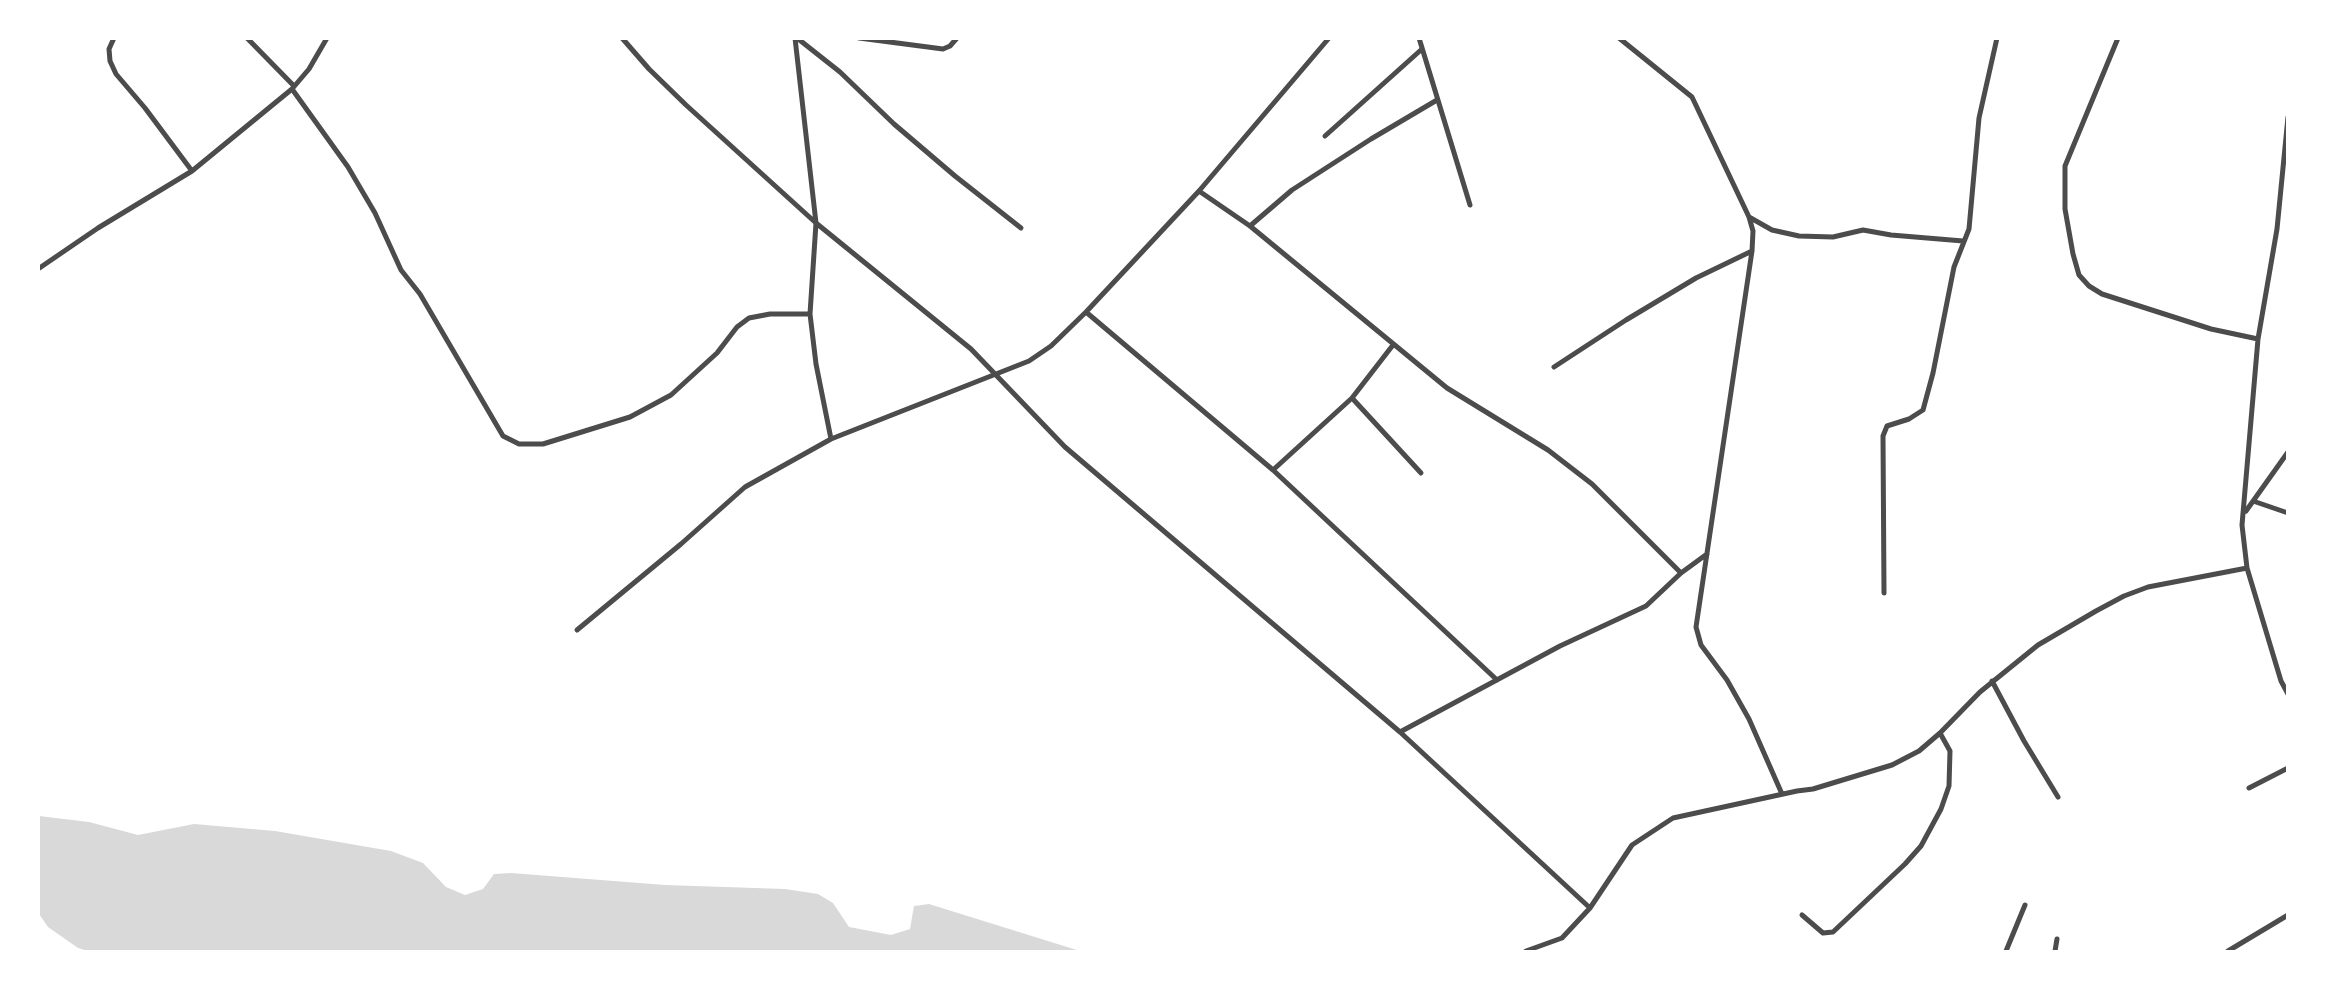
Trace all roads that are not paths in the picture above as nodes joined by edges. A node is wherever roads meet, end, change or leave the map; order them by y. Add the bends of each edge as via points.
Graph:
1 (114, 38) edge
2 (247, 38) edge
3 (327, 38) edge
4 (622, 38) edge
5 (796, 38) edge
6 (859, 38) edge
7 (957, 38) edge
8 (1329, 38) edge
9 (1419, 38) edge
10 (1619, 38) edge
11 (1997, 38) edge
12 (2118, 38) edge
13 (1422, 49) junction
14 (293, 88) junction
15 (1437, 100) junction
16 (2287, 117) edge
17 (1325, 136) dead end
18 (192, 171) junction
19 (1199, 191) junction
20 (1470, 205) dead end
21 (1749, 217) junction
22 (816, 223) junction
23 (1250, 226) junction
24 (1021, 228) dead end
25 (1963, 240) junction
26 (1752, 251) junction
27 (38, 269) edge
28 (1086, 312) junction
29 (810, 314) junction
30 (2258, 339) junction
31 (1393, 345) junction
32 (1554, 367) dead end
33 (995, 374) junction
34 (1352, 398) junction
35 (831, 439) junction
36 (2287, 453) edge
37 (1273, 470) junction
38 (1421, 472) dead end
39 (2253, 501) junction
40 (2287, 513) edge
41 (2245, 514) junction
42 (1707, 554) junction
43 (2247, 568) junction
44 (1681, 573) junction
45 (1884, 593) dead end
46 (577, 630) dead end
47 (1497, 680) junction
48 (1992, 681) junction
49 (2287, 694) edge
50 (1400, 732) junction
51 (1940, 733) junction
52 (2287, 768) edge
53 (2249, 788) dead end
54 (1782, 794) junction
55 (2058, 797) dead end
56 (2025, 905) dead end
57 (1590, 908) junction
58 (1801, 915) dead end
59 (2287, 915) edge
60 (2057, 939) dead end
61 (1526, 951) edge
62 (2006, 951) edge
63 (2055, 951) edge
64 (2228, 951) edge

1 - 18 street via 109,49 116,74
2 - 14 street
3 - 14 street
4 - 22 street via 686,105
5 - 22 street
5 - 24 street
6 - 7 street via 943,49
8 - 19 street
9 - 13 street
10 - 21 street via 1692,97
11 - 25 street via 1979,118 1969,229
12 - 30 street via 2066,166 2065,209 2079,275 2102,294
13 - 15 street
13 - 17 street
14 - 18 street
14 - 29 street via 348,167 401,270 421,294 503,436 519,444 542,444 630,417 671,395 750,318
15 - 20 street
15 - 23 street via 1292,190
16 - 30 street via 2277,229
18 - 27 street
19 - 23 street
19 - 28 street
21 - 25 street via 1772,230 1799,236 1833,237 1863,230
21 - 26 street
22 - 29 street
22 - 33 street via 971,349
23 - 31 street
25 - 45 street via 1923,410 1887,426 1884,436
26 - 32 street via 1685,285
26 - 42 street
28 - 33 street via 1029,361
28 - 37 street
29 - 35 street
30 - 41 street
31 - 34 street
31 - 44 street via 1447,388 1548,450 1592,484
33 - 35 street
33 - 50 street via 1065,447
34 - 37 street
34 - 38 street
35 - 46 street via 745,487
36 - 39 street
37 - 47 street
39 - 40 street
39 - 41 street
41 - 43 street via 2242,537
42 - 44 street
42 - 54 street via 1698,637 1749,719
43 - 48 street via 2124,596 2038,645
43 - 49 street
44 - 47 street via 1646,606
47 - 50 street
48 - 51 street
48 - 55 street
50 - 57 street
51 - 54 street via 1892,765
51 - 58 street via 1950,751 1949,786 1921,846 1833,932 1823,933
52 - 53 street
54 - 57 street via 1674,818 1633,845
56 - 62 street
57 - 61 street via 1562,938
59 - 64 street
60 - 63 street

